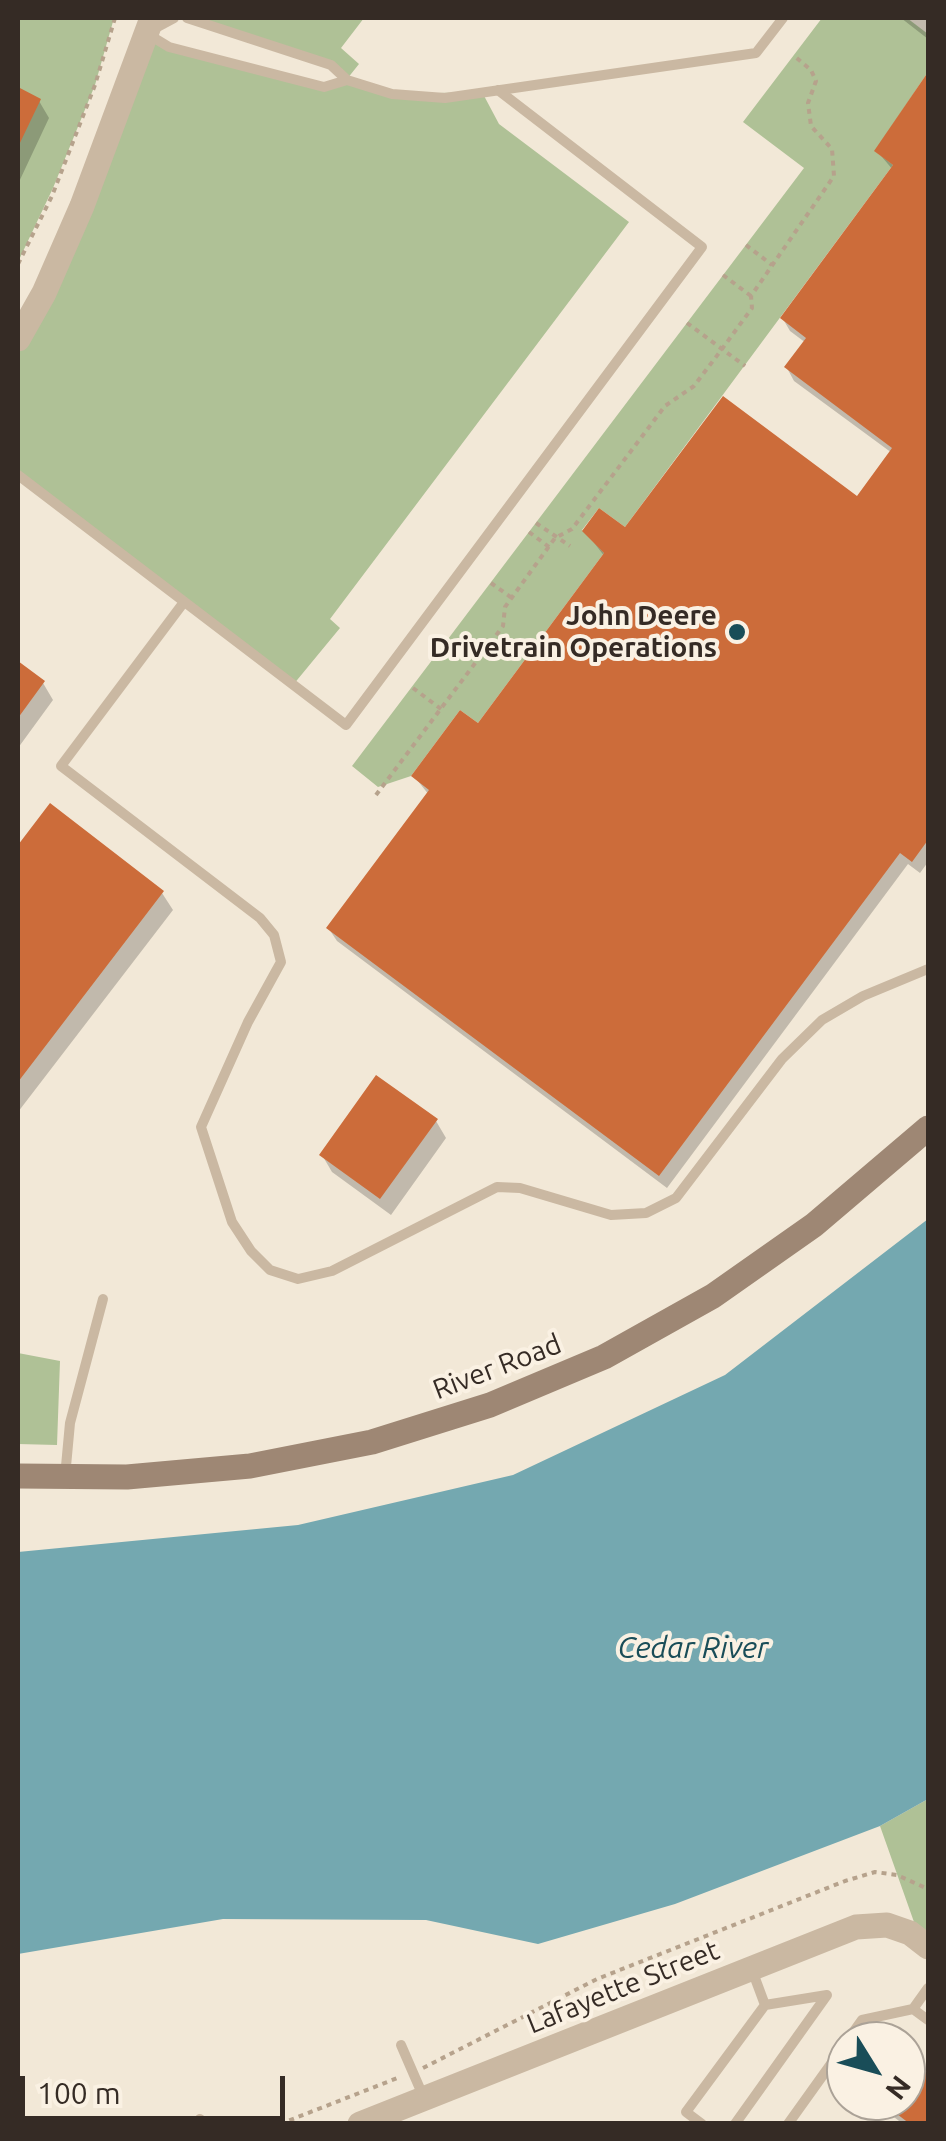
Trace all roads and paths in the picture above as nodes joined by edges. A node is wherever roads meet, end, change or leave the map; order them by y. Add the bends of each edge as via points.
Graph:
1 (115, 18) edge
2 (174, 18) edge
3 (187, 18) edge
4 (782, 18) edge
5 (149, 26) edge
6 (793, 56) dead end
7 (347, 80) junction
8 (498, 90) junction
9 (746, 245) dead end
10 (18, 264) edge
11 (772, 265) junction
12 (723, 275) dead end
13 (751, 296) junction
14 (687, 323) dead end
15 (18, 339) edge
16 (722, 349) junction
17 (745, 366) dead end
18 (18, 476) edge
19 (536, 524) dead end
20 (530, 532) dead end
21 (555, 538) junction
22 (549, 546) junction
23 (570, 546) dead end
24 (491, 583) dead end
25 (512, 598) junction
26 (184, 602) junction
27 (412, 688) dead end
28 (441, 708) junction
29 (376, 796) dead end
30 (928, 970) edge
31 (928, 1128) edge
32 (103, 1299) dead end
33 (18, 1476) edge
34 (65, 1478) junction
35 (928, 1889) edge
36 (919, 1940) edge
37 (752, 1969) junction
38 (928, 1988) edge
39 (764, 2005) junction
40 (913, 2009) junction
41 (928, 2020) edge
42 (861, 2021) edge
43 (400, 2045) dead end
44 (826, 2071) edge
45 (412, 2073) junction
46 (424, 2098) junction
47 (280, 2124) edge
48 (360, 2124) edge
49 (702, 2124) edge
50 (735, 2124) edge
51 (788, 2124) edge

1 - 10 path via 52,196
2 - 5 lane
3 - 7 lane via 331,65
4 - 8 lane via 756,53
5 - 7 lane via 169,47 324,87
5 - 15 street via 82,206
6 - 11 path via 816,81 808,103 812,126 832,148 834,176
7 - 8 lane via 410,96
8 - 26 lane via 702,246 346,725
9 - 11 path
11 - 13 path
12 - 13 path
13 - 16 path via 752,308
14 - 16 path
16 - 17 path
16 - 21 path via 694,386 665,406 572,530
18 - 26 lane
19 - 21 path
20 - 22 path
21 - 22 path
21 - 23 path
22 - 25 path
24 - 25 path
25 - 28 path via 503,626
26 - 30 lane via 61,766 274,935 281,962 201,1128 232,1222 270,1270 298,1278 332,1271 498,1187 611,1215 646,1213 676,1198 782,1059 822,1020
27 - 28 path
28 - 29 path
31 - 34 main road, River Road via 752,1271 660,1328 548,1382 432,1425 311,1456 188,1473
32 - 34 lane via 70,1423
33 - 34 main road, River Road
35 - 45 path via 897,1874 845,1881 597,1979
36 - 37 street, Lafayette Street via 874,1924 856,1927
37 - 39 lane
37 - 46 street, Lafayette Street
38 - 40 lane
39 - 49 lane via 686,2112
39 - 50 lane via 826,1995
40 - 41 lane
40 - 42 lane
43 - 45 lane
44 - 51 lane
45 - 46 lane
45 - 47 path
46 - 48 street, Lafayette Street

